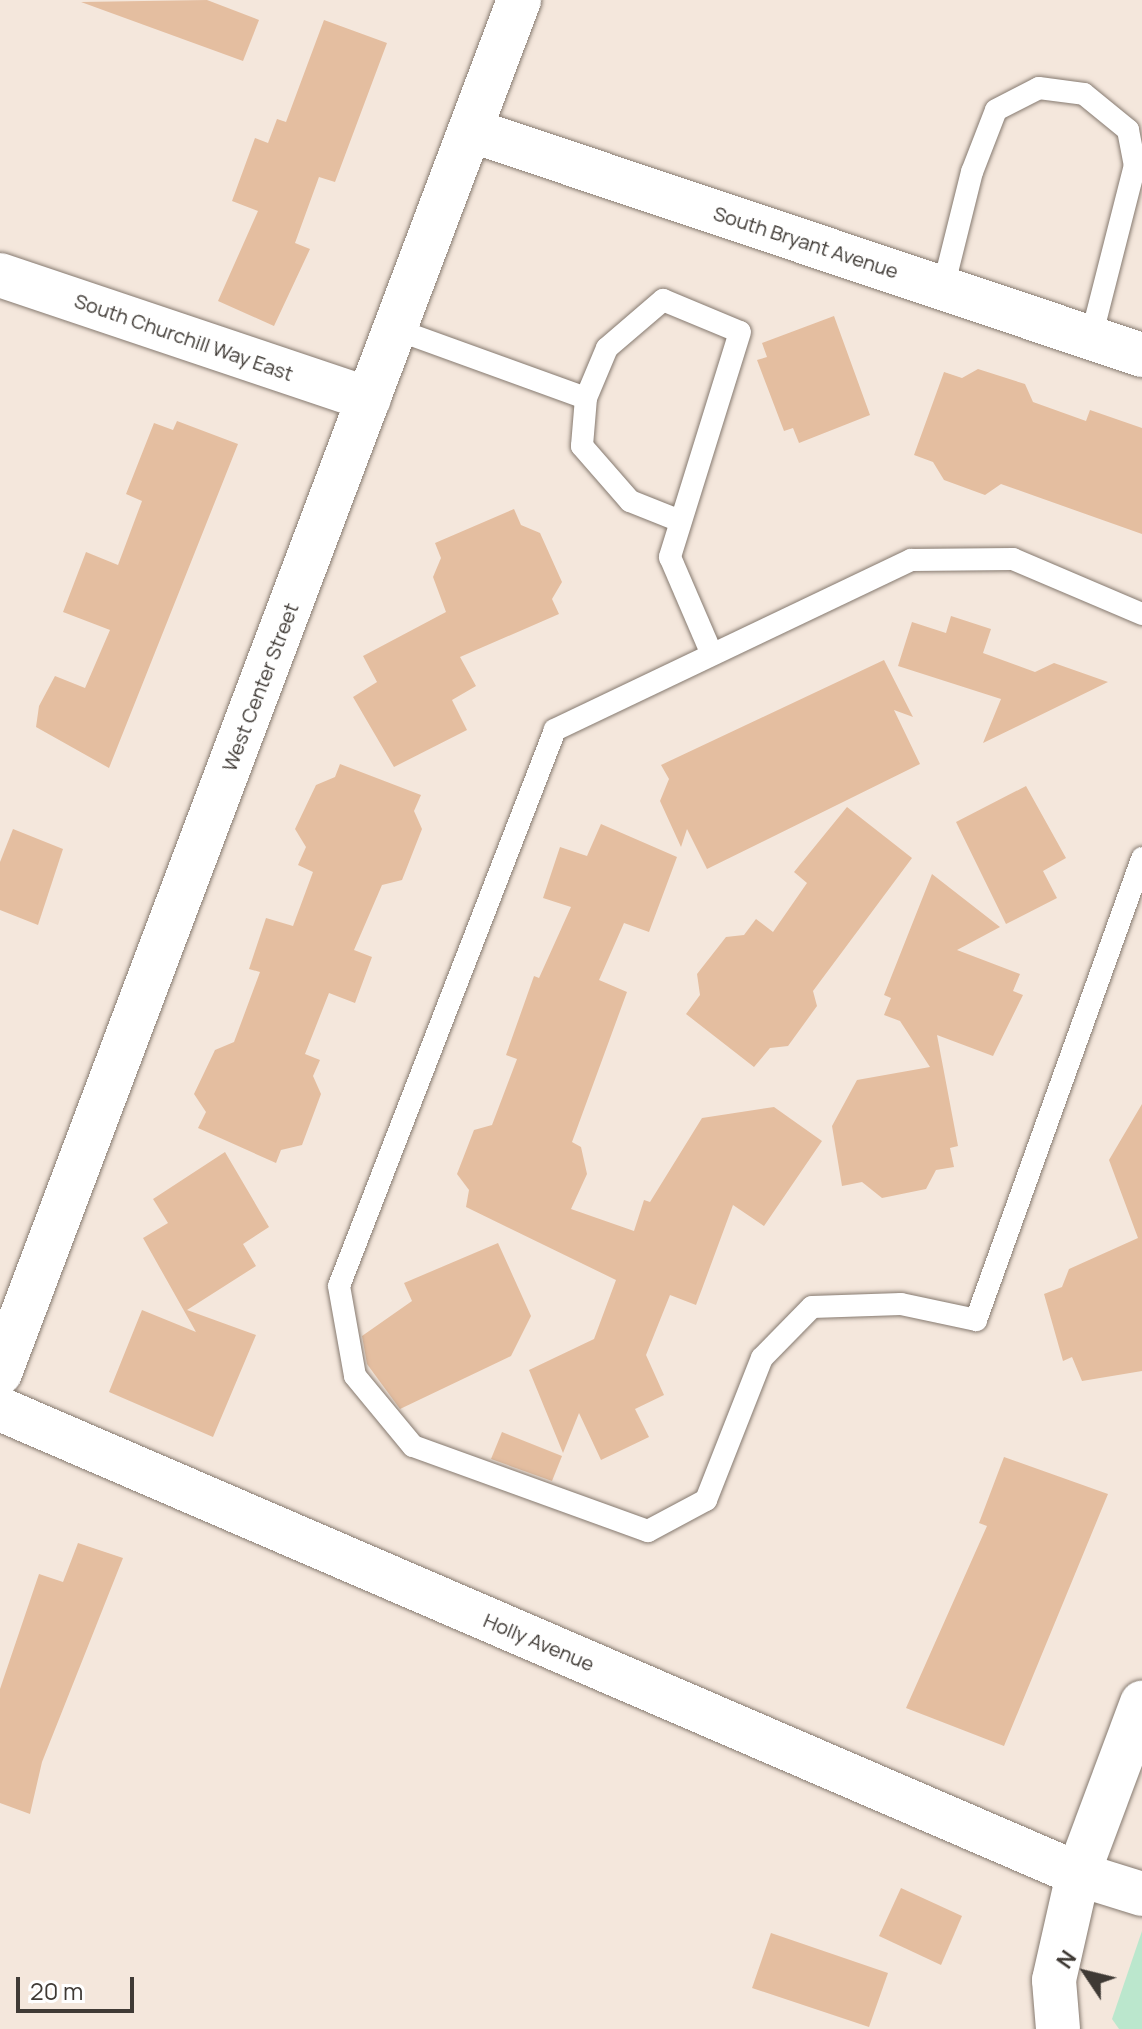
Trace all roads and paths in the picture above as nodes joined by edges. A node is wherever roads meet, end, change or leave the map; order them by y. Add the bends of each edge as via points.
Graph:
1 (519, 0) edge
2 (470, 130) junction
3 (0, 275) edge
4 (943, 288) junction
5 (395, 329) junction
6 (1091, 338) junction
7 (1142, 355) edge
8 (586, 398) junction
9 (369, 399) junction
10 (680, 521) junction
11 (1142, 614) edge
12 (711, 652) junction
13 (1142, 858) edge
14 (0, 1373) edge
15 (0, 1409) edge
16 (1142, 1703) edge
17 (1078, 1874) junction
18 (1142, 1894) edge
19 (1058, 2029) edge

1 - 2 street, West Center Street
2 - 4 street, South Bryant Avenue
2 - 5 street, West Center Street
3 - 9 street, South Churchill Way East
4 - 6 street, South Bryant Avenue
4 - 6 lane via 972,172 996,110 1039,88 1084,94 1128,130 1135,165
5 - 8 lane
5 - 9 street, West Center Street
6 - 7 street, South Bryant Avenue
8 - 10 lane via 582,446 630,501
8 - 10 lane via 607,348 663,300 740,332
9 - 14 street, West Center Street
10 - 12 lane via 670,557
11 - 12 lane via 1013,559 911,560
12 - 13 lane via 555,730 344,1271 339,1286 355,1376 413,1446 648,1531 706,1500 762,1358 812,1307 901,1304 976,1320
15 - 17 street, Holly Avenue
16 - 17 street
17 - 18 street, Holly Avenue
17 - 19 street via 1054,1980

